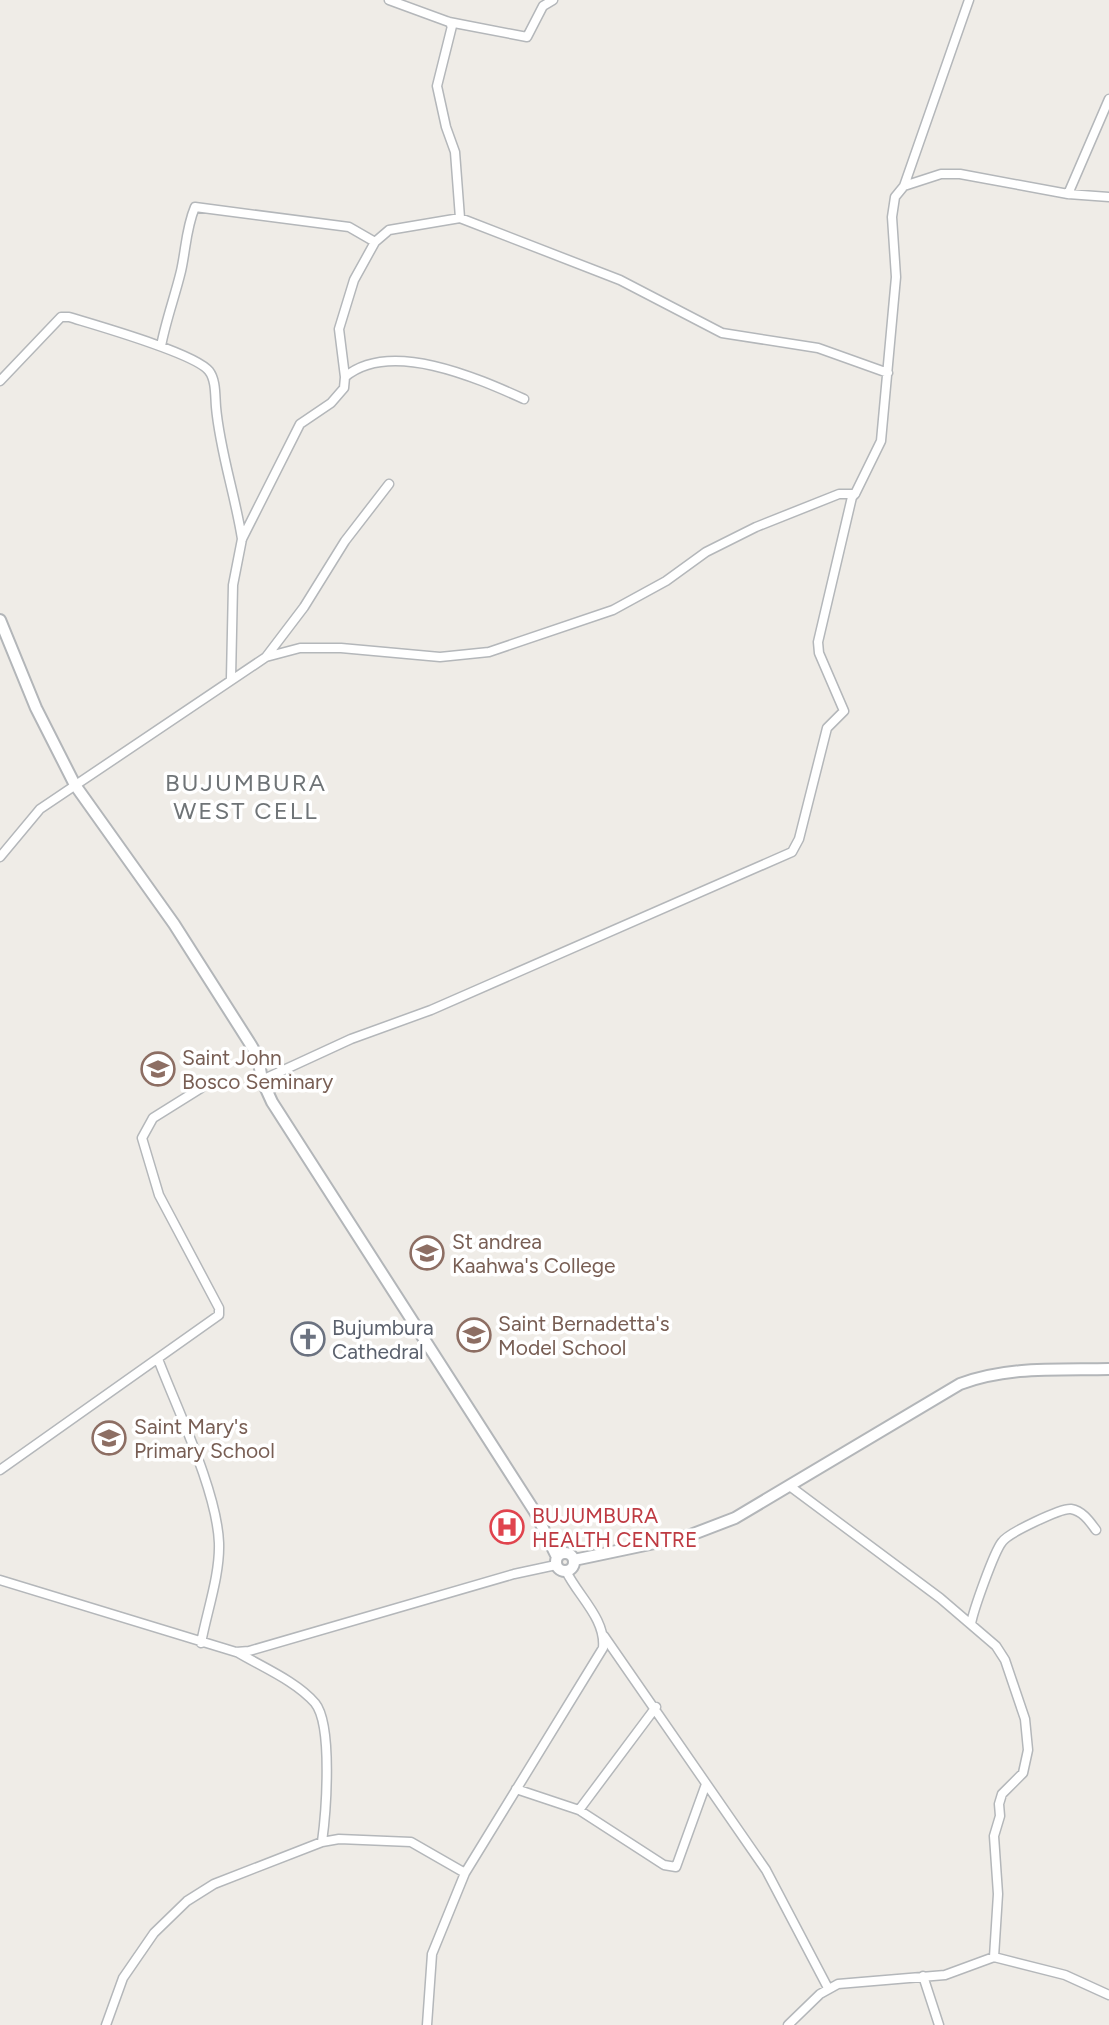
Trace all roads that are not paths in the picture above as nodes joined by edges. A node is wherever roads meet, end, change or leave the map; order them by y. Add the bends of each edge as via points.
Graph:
1 (389, 0) edge
2 (553, 0) edge
3 (969, 0) edge
4 (449, 22) junction
5 (1109, 99) edge
6 (904, 186) junction
7 (1068, 194) junction
8 (1109, 197) edge
9 (460, 218) junction
10 (375, 242) junction
11 (161, 346) junction
12 (888, 373) junction
13 (345, 377) junction
14 (0, 381) edge
15 (524, 399) dead end
16 (389, 484) dead end
17 (855, 494) junction
18 (242, 539) junction
19 (0, 620) edge
20 (265, 657) junction
21 (230, 678) junction
22 (75, 785) junction
23 (0, 857) edge
24 (262, 1080) junction
25 (201, 1088) dead end
26 (158, 1359) junction
27 (1109, 1369) edge
28 (0, 1470) edge
29 (791, 1487) junction
30 (1096, 1530) dead end
31 (574, 1560) junction
32 (560, 1564) junction
33 (0, 1580) edge
34 (971, 1624) junction
35 (604, 1636) junction
36 (201, 1643) junction
37 (236, 1652) junction
38 (656, 1707) junction
39 (706, 1784) junction
40 (516, 1789) junction
41 (579, 1810) junction
42 (322, 1842) junction
43 (465, 1873) junction
44 (994, 1957) junction
45 (923, 1976) junction
46 (828, 1988) junction
47 (1109, 1995) edge
48 (106, 2025) edge
49 (427, 2025) edge
50 (788, 2025) edge
51 (939, 2025) edge

1 - 4 street
2 - 4 street via 544,6 527,37
3 - 6 street
4 - 9 street via 452,26 437,86 455,152
5 - 7 street
6 - 7 street via 941,174 960,174
6 - 12 street via 895,197 892,217 896,277
7 - 8 street
9 - 10 street via 389,230
9 - 12 street via 620,280 722,333 818,348
10 - 11 street via 349,226 195,207
10 - 13 street via 354,280 339,329
11 - 14 street via 61,317
11 - 18 street via 211,373 220,445 233,485
12 - 17 street via 881,441
13 - 15 street via 360,365 380,361 426,366 467,373
13 - 18 street via 344,388 331,403 300,424
16 - 20 street
17 - 20 street via 839,494 756,527 706,552 613,611 489,652 440,657 300,648
17 - 24 street via 818,642 844,711 827,728 792,852
18 - 21 street via 233,585
19 - 22 street via 36,708
20 - 21 street
21 - 22 street
22 - 23 street via 40,810
22 - 24 street via 174,924 244,1034 258,1057
24 - 32 street via 535,1512
25 - 26 street via 153,1118 142,1138 159,1195 220,1312
26 - 28 street
26 - 36 street via 212,1500 217,1526 217,1563
27 - 29 street via 1030,1369 977,1377
29 - 31 street via 735,1518 688,1536
29 - 34 street
30 - 34 street via 1079,1512 1068,1509 1011,1534 993,1558
31 - 32 street via 574,1566
31 - 32 street via 566,1553
32 - 35 street
32 - 37 street
33 - 36 street
34 - 44 street via 1005,1660 1025,1719 1028,1750 1023,1773 1002,1794 999,1804 994,1836 998,1894
35 - 38 street
35 - 40 street via 603,1648
36 - 37 street
37 - 42 street via 305,1693 319,1709 325,1731
38 - 39 street
38 - 41 street
39 - 41 street via 677,1867 664,1865
39 - 46 street via 766,1870
40 - 41 street
40 - 43 street
42 - 43 street via 411,1842
42 - 48 street via 214,1884 187,1901 154,1933 123,1978
43 - 49 street via 432,1954
44 - 45 street via 945,1975
44 - 47 street via 1065,1975
45 - 46 street
45 - 51 street
46 - 50 street

